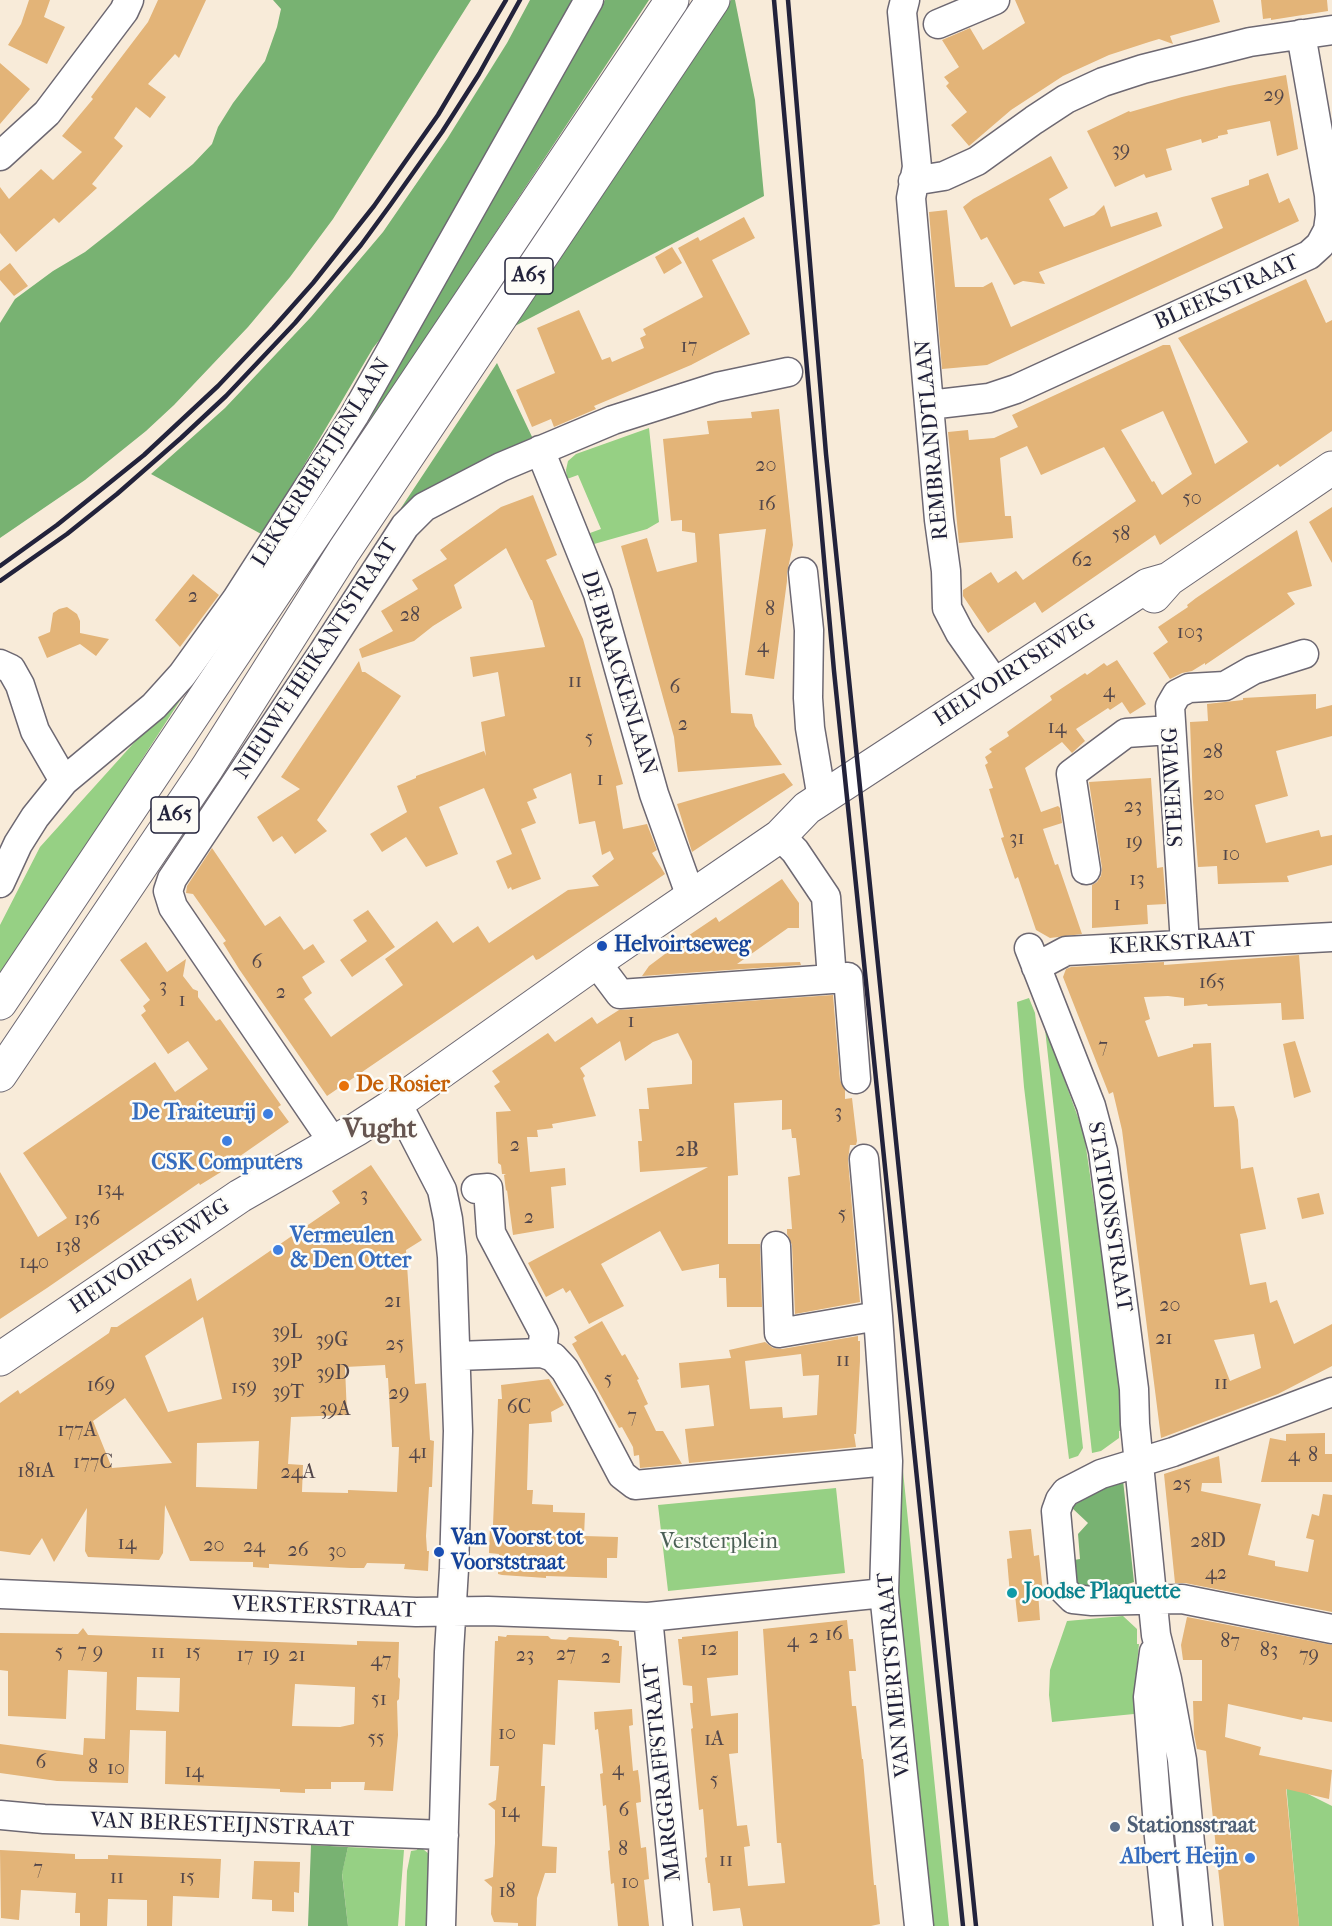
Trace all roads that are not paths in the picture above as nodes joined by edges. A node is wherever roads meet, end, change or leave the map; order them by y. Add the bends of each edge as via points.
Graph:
1 (129, 0) edge
2 (589, 0) edge
3 (672, 0) edge
4 (713, 0) edge
5 (905, 0) edge
6 (995, 0) edge
7 (938, 24) dead end
8 (1332, 30) edge
9 (1301, 34) junction
10 (0, 156) edge
11 (913, 181) junction
12 (788, 372) dead end
13 (929, 405) junction
14 (540, 450) junction
15 (1332, 468) edge
16 (803, 572) dead end
17 (1169, 579) junction
18 (1304, 654) dead end
19 (0, 664) edge
20 (994, 686) junction
21 (1170, 730) junction
22 (64, 781) junction
23 (822, 799) junction
24 (780, 836) junction
25 (1086, 870) dead end
26 (0, 884) edge
27 (691, 897) junction
28 (1332, 937) edge
29 (1185, 944) junction
30 (1032, 958) joint
31 (603, 970) junction
32 (832, 979) junction
33 (0, 1003) edge
34 (0, 1075) edge
35 (856, 1079) dead end
36 (397, 1103) junction
37 (333, 1142) junction
38 (864, 1159) dead end
39 (476, 1189) dead end
40 (776, 1246) dead end
41 (878, 1316) junction
42 (542, 1353) junction
43 (456, 1356) junction
44 (0, 1359) edge
45 (1332, 1392) edge
46 (888, 1461) junction
47 (1139, 1463) junction
48 (884, 1593) junction
49 (0, 1594) edge
50 (1153, 1599) junction
51 (451, 1611) junction
52 (648, 1617) junction
53 (1332, 1629) edge
54 (1156, 1635) junction
55 (0, 1815) edge
56 (444, 1835) junction
57 (441, 1926) edge
58 (678, 1926) edge
59 (919, 1926) edge
60 (1168, 1926) edge
61 (1198, 1926) edge

1 - 10 street via 47,112
2 - 22 street, LEKKERBEETJENLAAN via 354,416 236,600 182,675 154,706
3 - 33 main road, A65
4 - 34 main road, A65
5 - 11 street, REMBRANDTLAAN via 902,12 917,167
6 - 7 street
8 - 9 street
9 - 11 street via 1189,56 1103,82 1058,104 977,161 944,176
9 - 13 street, BLEEKSTRAAT via 1329,195 1328,230 1320,245 1309,255 1016,388 989,398
11 - 13 street, REMBRANDTLAAN via 911,198
12 - 14 street, NIEUWE HEIKANTSTRAAT via 717,387 652,407
13 - 20 street, REMBRANDTLAAN via 947,609
14 - 27 street, DE BRAACKENLAAN via 598,594 654,794
14 - 37 street, NIEUWE HEIKANTSTRAAT via 447,494 424,507 405,526 172,879 168,891 173,907
15 - 17 main road, HELVOIRTSEWEG
16 - 23 street via 809,630 810,728
17 - 20 main road, HELVOIRTSEWEG via 1148,585
17 - 24 main road, HELVOIRTSEWEG via 1155,596 981,716 821,821
18 - 21 street, STEENWEG via 1253,670 1225,686 1189,688 1177,694 1169,711
19 - 22 street via 11,669 20,685 35,731
20 - 23 main road, HELVOIRTSEWEG
21 - 25 street via 1126,733 1071,774
21 - 29 street, STEENWEG
22 - 26 street, LEKKERBEETJENLAAN via 18,844
23 - 24 main road, HELVOIRTSEWEG via 807,808
24 - 27 main road, HELVOIRTSEWEG
24 - 32 street via 826,897
27 - 31 main road, HELVOIRTSEWEG
28 - 29 street, KERKSTRAAT
29 - 30 street, KERKSTRAAT via 1066,951
30 - 47 street, STATIONSSTRAAT via 1091,1106 1103,1151 1134,1389
31 - 32 street via 620,994
31 - 36 main road, HELVOIRTSEWEG
32 - 35 street via 848,977
36 - 37 main road, HELVOIRTSEWEG
36 - 43 street via 442,1190 452,1257
37 - 44 main road, HELVOIRTSEWEG via 240,1196
38 - 41 street, VAN MIERTSTRAAT
39 - 42 street via 488,1188 491,1233 544,1333
40 - 41 street via 778,1333
41 - 46 street, VAN MIERTSTRAAT
42 - 43 street
42 - 46 street via 553,1357 565,1370 622,1475 635,1485
43 - 51 street via 458,1431
45 - 47 street
46 - 48 street, VAN MIERTSTRAAT
47 - 50 street, STATIONSSTRAAT
47 - 50 street via 1101,1474 1066,1492 1060,1500 1056,1510 1064,1589 1073,1599
48 - 52 street
48 - 59 street, VAN MIERTSTRAAT
49 - 51 street, VERSTERSTRAAT
50 - 53 street via 1182,1599
50 - 54 street, STATIONSSTRAAT
51 - 52 street, VERSTERSTRAAT
51 - 56 street
52 - 58 street, MARGGRAFFSTRAAT
54 - 60 street, STATIONSSTRAAT via 1148,1697
54 - 61 street, STATIONSSTRAAT via 1182,1760
55 - 56 street, VAN BERESTEIJNSTRAAT
56 - 57 street

